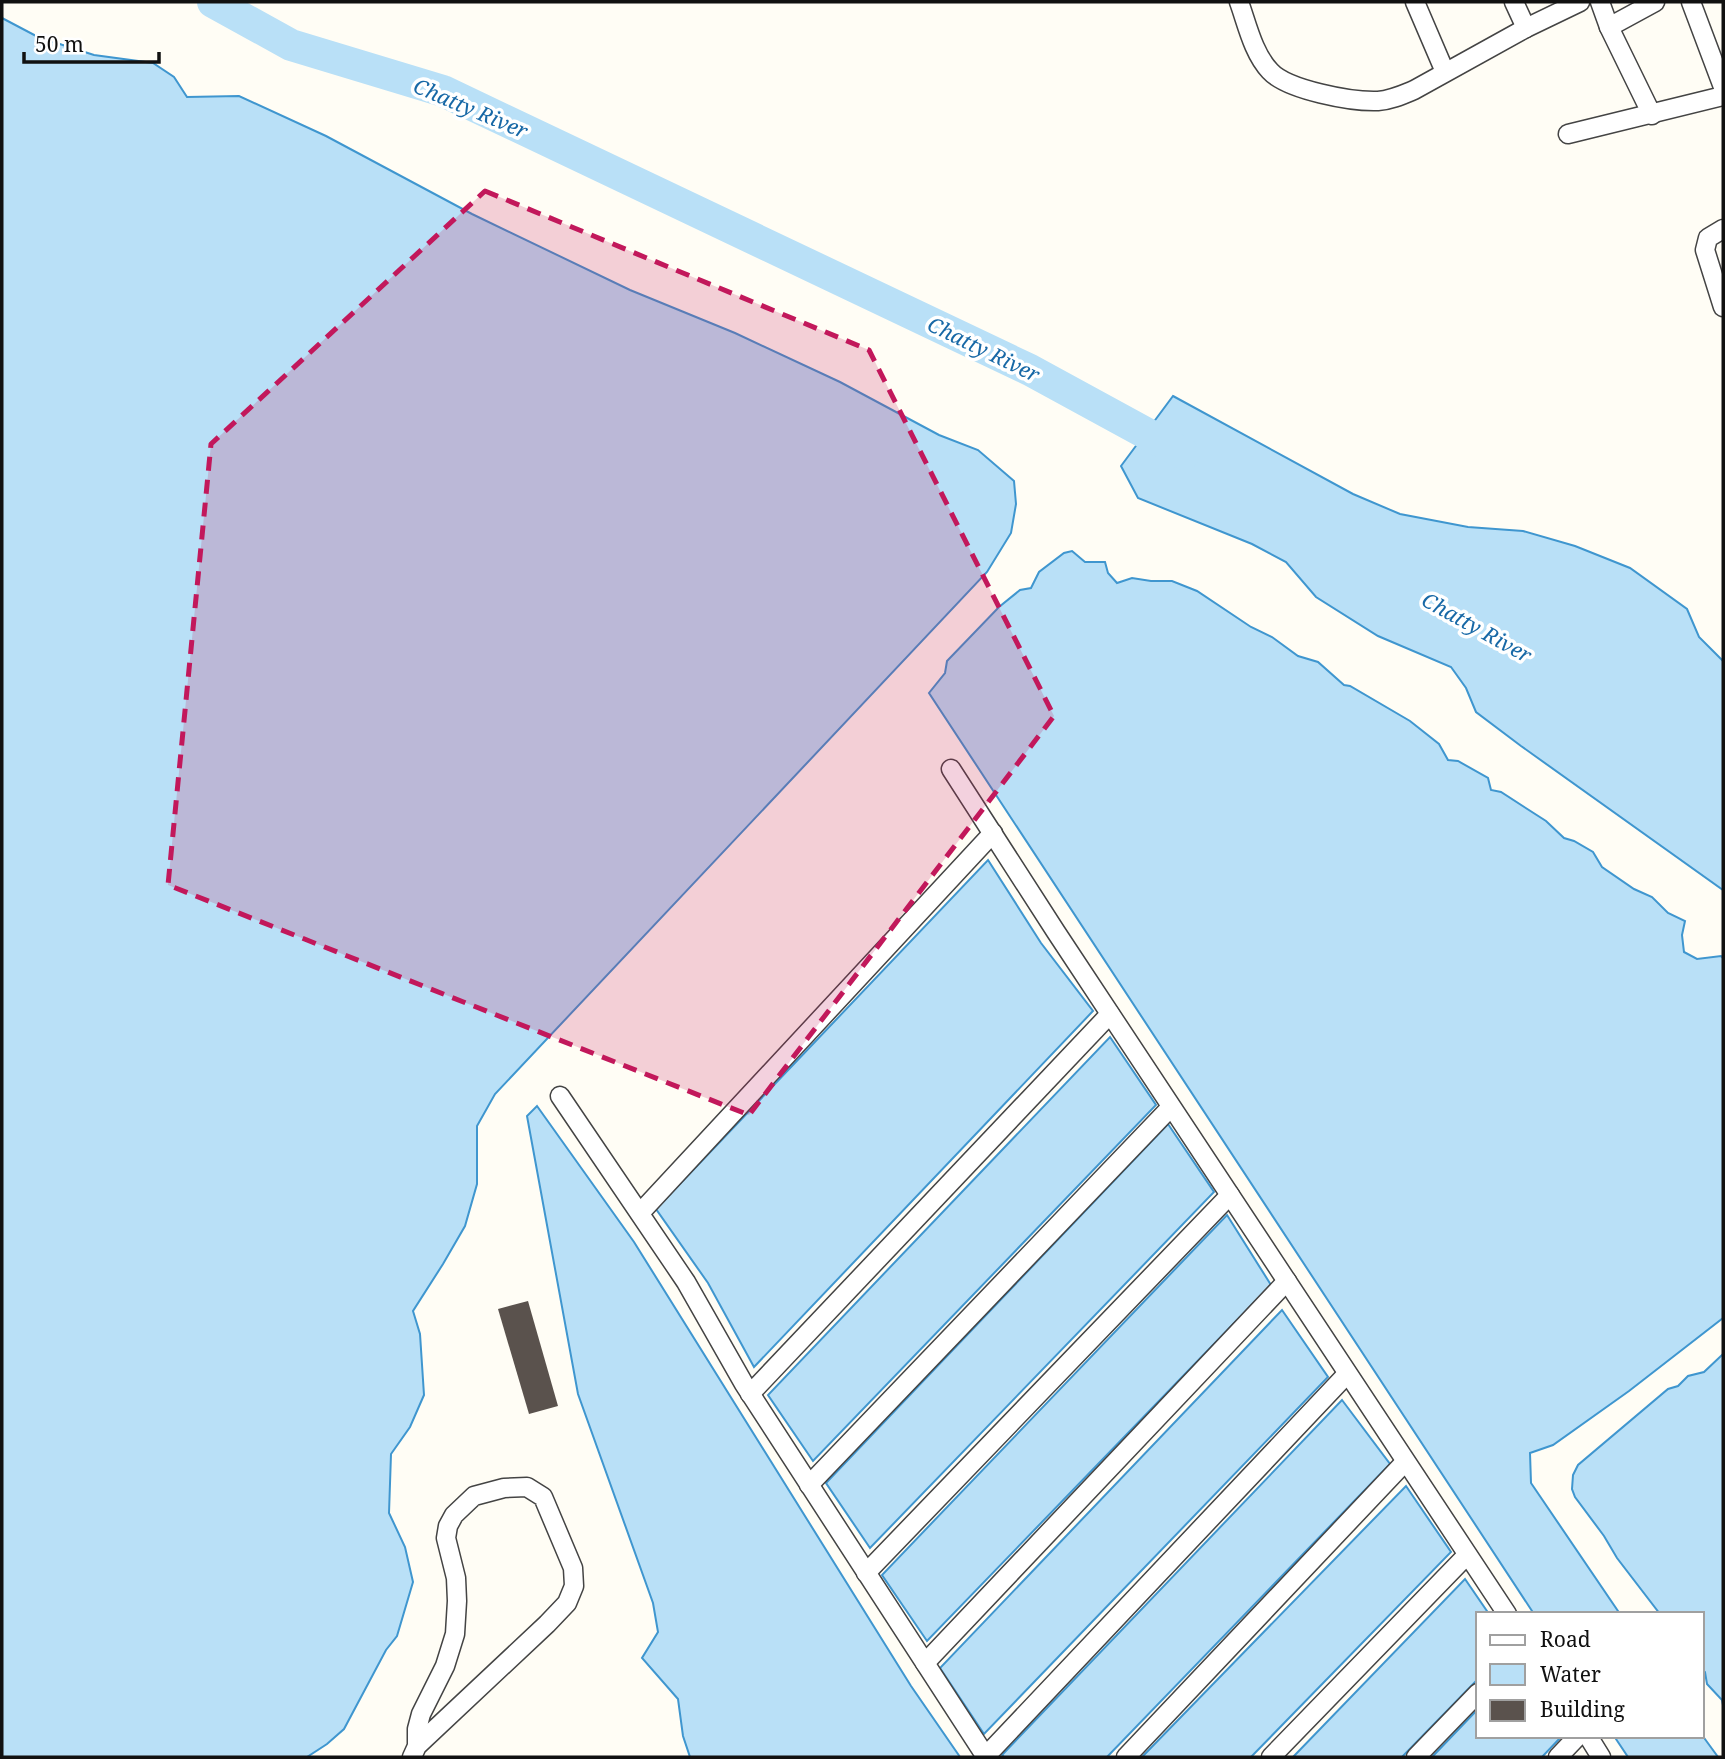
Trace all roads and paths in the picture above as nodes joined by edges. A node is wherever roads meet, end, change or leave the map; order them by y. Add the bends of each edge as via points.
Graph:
1 (1239, 2) edge
2 (1415, 2) edge
3 (1514, 2) edge
4 (1580, 2) edge
5 (1600, 2) edge
6 (1655, 2) edge
7 (1692, 2) edge
8 (1609, 27) junction
9 (1526, 28) junction
10 (1445, 72) junction
11 (1723, 88) edge
12 (1723, 96) edge
13 (1652, 115) junction
14 (1568, 134) dead end
15 (1723, 229) edge
16 (1723, 307) edge
17 (951, 769) dead end
18 (993, 833) junction
19 (1110, 1014) junction
20 (560, 1096) dead end
21 (1171, 1107) junction
22 (1230, 1195) junction
23 (640, 1213) junction
24 (1286, 1281) junction
25 (1347, 1374) junction
26 (750, 1394) junction
27 (1405, 1462) junction
28 (809, 1485) junction
29 (1466, 1555) junction
30 (866, 1573) junction
31 (1506, 1612) edge
32 (925, 1663) junction
33 (1476, 1695) edge
34 (1576, 1738) edge
35 (1589, 1738) edge
36 (414, 1751) edge
37 (986, 1757) edge
38 (1126, 1757) edge
39 (1272, 1757) edge
40 (1416, 1757) edge
41 (1558, 1757) edge
42 (1601, 1757) edge

1 - 10 street via 1264,64 1277,78 1300,87 1376,101 1399,97
2 - 10 street
3 - 9 street
4 - 9 street
5 - 8 street
6 - 8 street
7 - 11 street
8 - 13 street
9 - 10 street
12 - 13 street
13 - 14 street
15 - 16 street via 1708,238 1705,250
17 - 18 street
18 - 19 street
18 - 23 street
19 - 21 street
19 - 26 street
20 - 23 street
21 - 22 street
21 - 28 street
22 - 24 street
22 - 30 street
23 - 26 street
24 - 25 street
24 - 32 street
25 - 27 street
25 - 37 street
26 - 28 street
27 - 29 street
27 - 38 street
28 - 30 street
29 - 31 street
29 - 39 street
30 - 32 street
32 - 37 street
33 - 40 street
34 - 41 street
35 - 42 street
36 - 36 street via 421,1714 455,1634 457,1590 446,1538 448,1526 474,1496 527,1487 543,1497 573,1568 574,1586 547,1624

